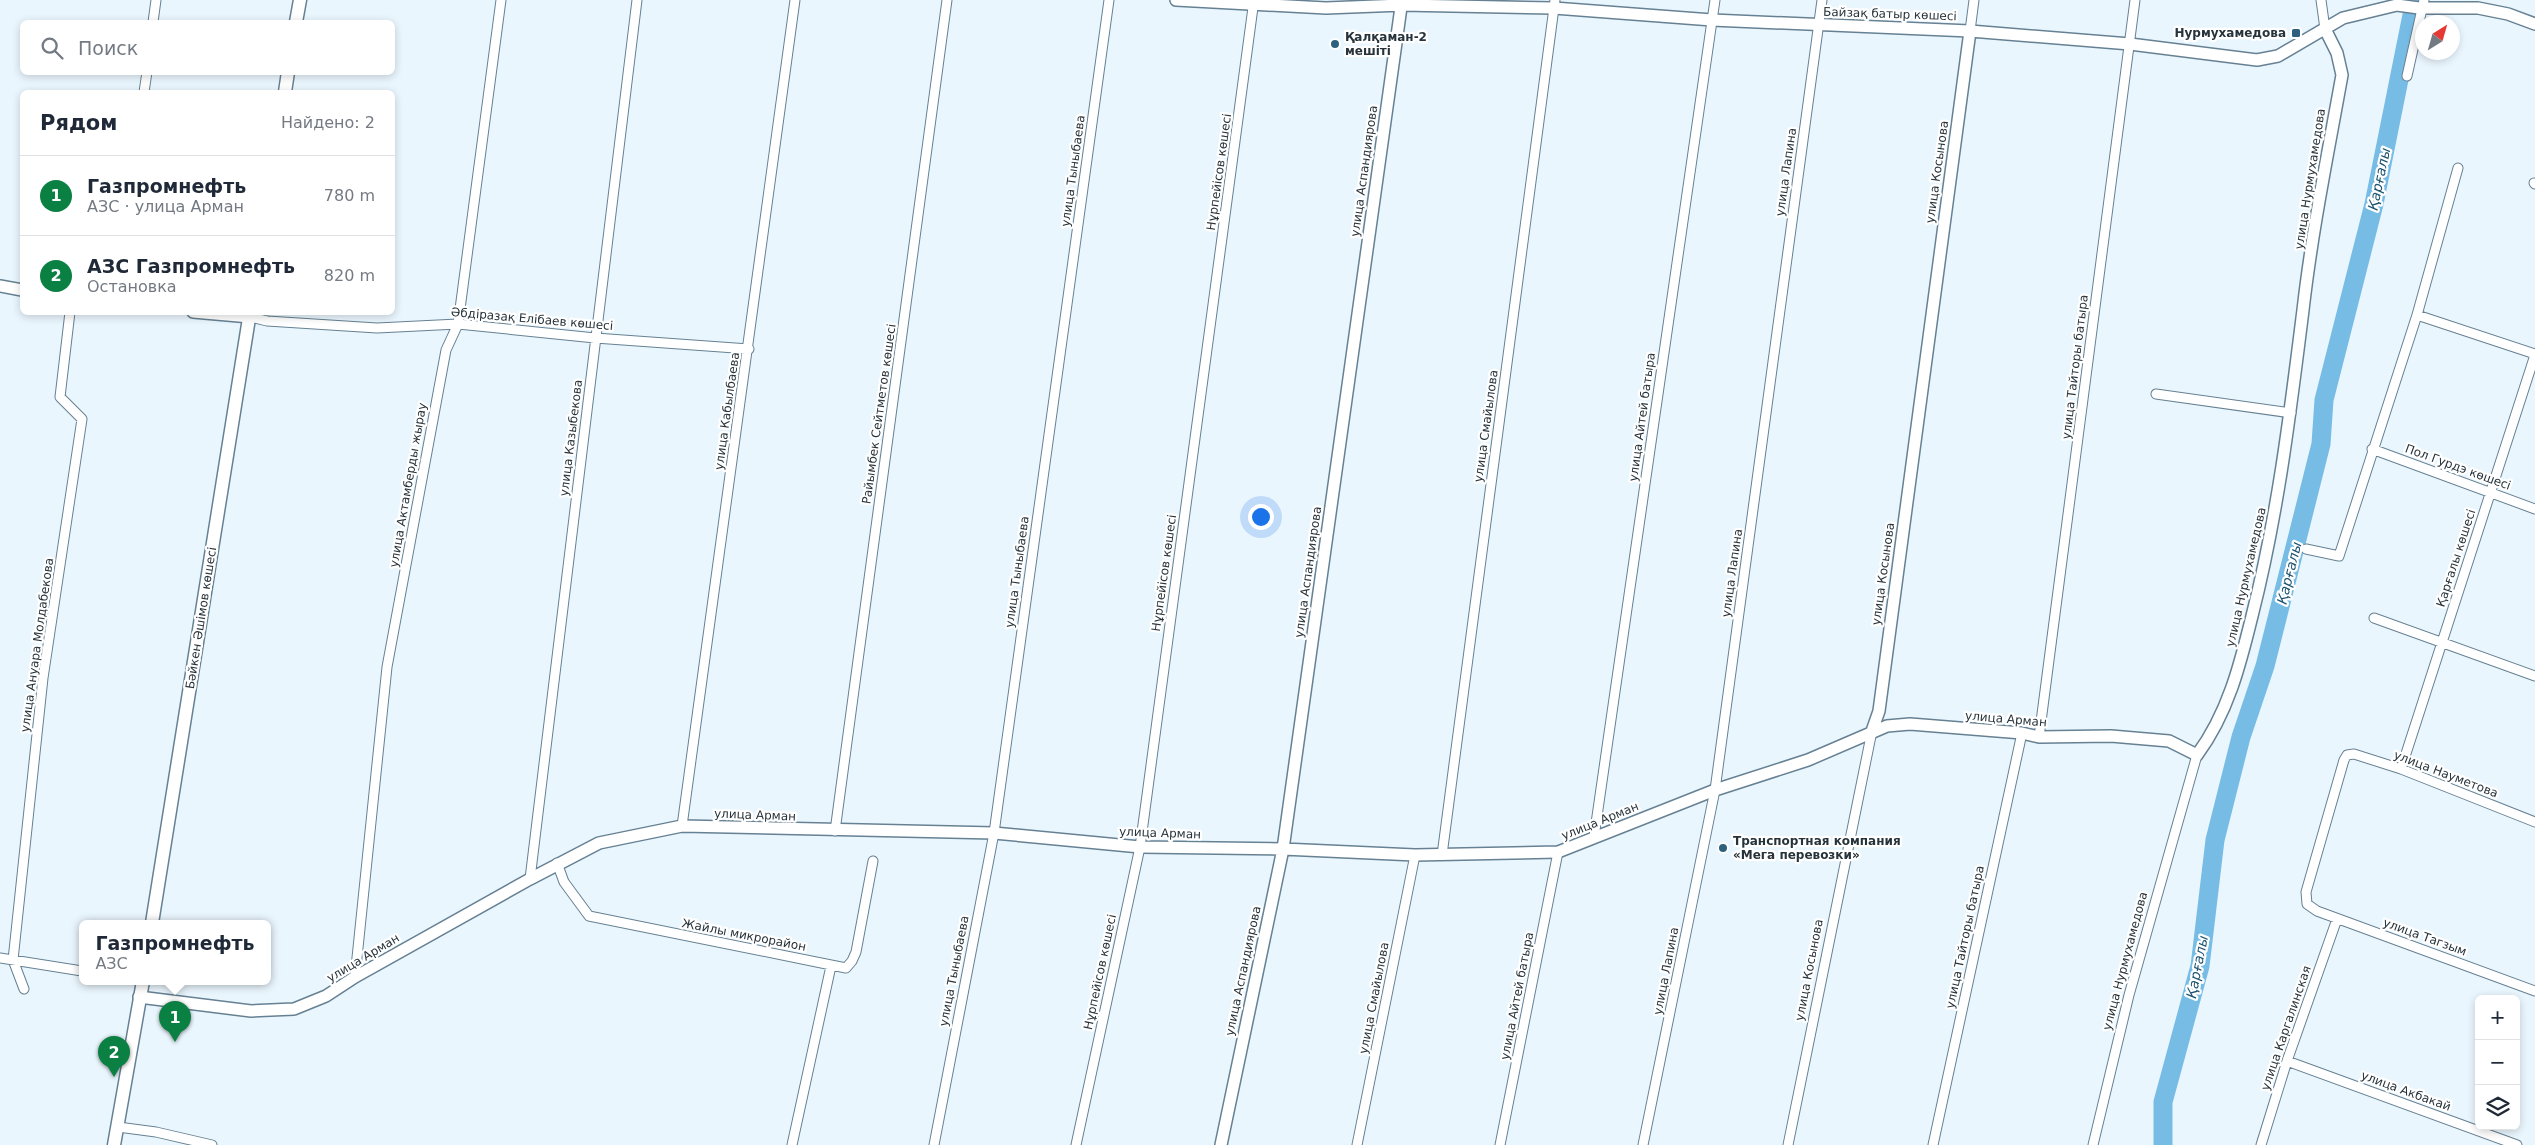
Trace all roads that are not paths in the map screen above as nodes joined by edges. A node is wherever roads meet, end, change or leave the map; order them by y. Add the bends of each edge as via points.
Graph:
1 (156, 0) edge
2 (300, 0) edge
3 (501, 0) edge
4 (637, 0) edge
5 (795, 0) edge
6 (947, 0) edge
7 (1109, 0) edge
8 (1176, 0) edge
9 (1715, 0) edge
10 (1822, 0) edge
11 (1974, 0) edge
12 (2135, 0) edge
13 (2321, 0) edge
14 (1254, 2) edge
15 (1402, 2) edge
16 (1555, 4) edge
17 (2422, 5) edge
18 (153, 20) edge
19 (296, 20) edge
20 (1712, 20) junction
21 (2535, 24) edge
22 (1819, 25) junction
23 (2325, 28) junction
24 (1970, 31) junction
25 (2130, 44) junction
26 (146, 75) edge
27 (288, 75) edge
28 (2407, 76) dead end
29 (144, 90) edge
30 (285, 90) edge
31 (2458, 168) dead end
32 (0, 286) edge
33 (20, 290) edge
34 (70, 315) edge
35 (250, 315) edge
36 (2417, 315) junction
37 (458, 324) junction
38 (595, 338) junction
39 (749, 349) junction
40 (2535, 354) edge
41 (2156, 394) dead end
42 (2291, 413) junction
43 (2372, 449) junction
44 (2491, 491) junction
45 (2535, 509) edge
46 (2306, 549) dead end
47 (2374, 618) dead end
48 (2442, 642) junction
49 (2535, 676) edge
50 (1872, 731) junction
51 (2022, 734) junction
52 (2039, 737) junction
53 (2197, 755) junction
54 (2401, 769) junction
55 (1715, 790) junction
56 (2535, 822) edge
57 (682, 826) junction
58 (835, 831) junction
59 (994, 833) junction
60 (1594, 837) junction
61 (1140, 847) junction
62 (1283, 849) junction
63 (1558, 852) junction
64 (1442, 854) junction
65 (1415, 855) junction
66 (873, 861) dead end
67 (557, 864) junction
68 (530, 879) junction
69 (2307, 904) joint
70 (2337, 919) junction
71 (152, 920) edge
72 (0, 958) edge
73 (13, 960) junction
74 (831, 966) junction
75 (79, 971) edge
76 (355, 977) junction
77 (141, 985) edge
78 (24, 989) dead end
79 (2535, 991) edge
80 (139, 997) junction
81 (2287, 1061) junction
82 (114, 1139) edge
83 (212, 1145) edge
84 (792, 1145) edge
85 (934, 1145) edge
86 (1076, 1145) edge
87 (1221, 1145) edge
88 (1357, 1145) edge
89 (1500, 1145) edge
90 (1643, 1145) edge
91 (1788, 1145) edge
92 (1933, 1145) edge
93 (2093, 1145) edge
94 (2261, 1145) edge
95 (2517, 1145) edge

1 - 18 street
2 - 19 main road
3 - 37 street, улица Актамберды жырау
4 - 38 street, улица Казыбекова
5 - 39 street, улица Кабылбаева
6 - 58 street, Райымбек Сейтметов көшесі
7 - 59 street, улица Тыныбаева
8 - 14 street, Байзақ батыр көшесі
9 - 20 street, улица Айтей батыра
10 - 22 street, улица Лапина
11 - 24 street, улица Косынова
12 - 25 street, улица Тайторы батыра
13 - 23 street, улица Нурмухамедова
14 - 15 street, Байзақ батыр көшесі via 1326,8
14 - 61 street, Нұрпейісов көшесі
15 - 16 street, Байзақ батыр көшесі
15 - 62 street, улица Аспандиярова
16 - 20 street, Байзақ батыр көшесі
16 - 64 street, улица Смайылова
17 - 21 street via 2478,8
17 - 23 street, Байзақ батыр көшесі via 2397,5 2344,18
17 - 28 street
20 - 22 street, Байзақ батыр көшесі
20 - 60 street, улица Айтей батыра
22 - 24 street, Байзақ батыр көшесі
22 - 55 street, улица Лапина
23 - 25 street, Байзақ батыр көшесі via 2278,56 2256,60
23 - 42 street, улица Нурмухамедова via 2337,53 2342,75 2303,309
24 - 25 street, Байзақ батыр көшесі
24 - 50 street, улица Косынова via 1879,711
25 - 52 street, улица Тайторы батыра
26 - 29 street
27 - 30 main road
31 - 36 street
32 - 33 street
34 - 73 street, улица Ануара Молдабекова via 60,397 82,419 43,678
35 - 37 street, Әбдіразақ Елібаев көшесі via 267,321 378,328
35 - 71 main road, Бәйкен Әшімов көшесі
36 - 40 street
36 - 43 street
37 - 38 street, Әбдіразақ Елібаев көшесі
37 - 76 street, улица Актамберды жырау via 446,350 387,667
38 - 39 street, Әбдіразақ Елібаев көшесі
38 - 68 street, улица Казыбекова
39 - 57 street, улица Кабылбаева
40 - 44 street, Қарғалы көшесі
41 - 42 street
42 - 53 street, улица Нурмухамедова via 2275,514 2237,678 2213,733
43 - 44 street, Пол Гурдэ көшесі
43 - 46 street via 2338,556
44 - 45 street, Пол Гурдэ көшесі
44 - 48 street, Қарғалы көшесі
47 - 48 street
48 - 49 street
48 - 54 street, Қарғалы көшесі
50 - 51 street, улица Арман via 1910,724
50 - 55 street, улица Арман via 1808,760
50 - 91 street, улица Косынова
51 - 52 street, улица Арман
51 - 92 street, улица Тайторы батыра
52 - 53 street, улица Арман via 2112,736 2169,742
53 - 93 street, улица Нурмухамедова via 2129,995
54 - 56 street, улица Науметова
54 - 69 street, улица Науметова via 2354,754 2347,755 2306,892
55 - 60 street, улица Арман
55 - 90 street, улица Лапина
57 - 58 street, улица Арман
57 - 67 street, улица Арман via 599,843
58 - 59 street, улица Арман
59 - 61 street, улица Арман
59 - 85 street, улица Тыныбаева
60 - 63 street, улица Арман
61 - 62 street, улица Арман
61 - 86 street, Нұрпейісов көшесі
62 - 65 street, улица Арман
62 - 87 street, улица Аспандиярова
63 - 64 street, улица Арман
63 - 89 street, улица Айтей батыра
64 - 65 street, улица Арман
65 - 88 street, улица Смайылова
66 - 74 street, Жайлы микрорайон via 852,961 846,968
67 - 68 street, улица Арман
67 - 74 street, Жайлы микрорайон via 564,882 589,916
68 - 76 street, улица Арман
69 - 70 street, улица Тагзым
70 - 79 street, улица Тагзым
70 - 81 street, улица Каргалинская
72 - 73 street
73 - 75 street
73 - 78 street, улица Ануара Молдабекова
74 - 84 street
76 - 80 street, улица Арман via 326,996 294,1008 251,1011
77 - 80 main road
80 - 82 main road
81 - 94 street, улица Каргалинская
81 - 95 street, улица Акбакай
82 - 83 street via 156,1132

